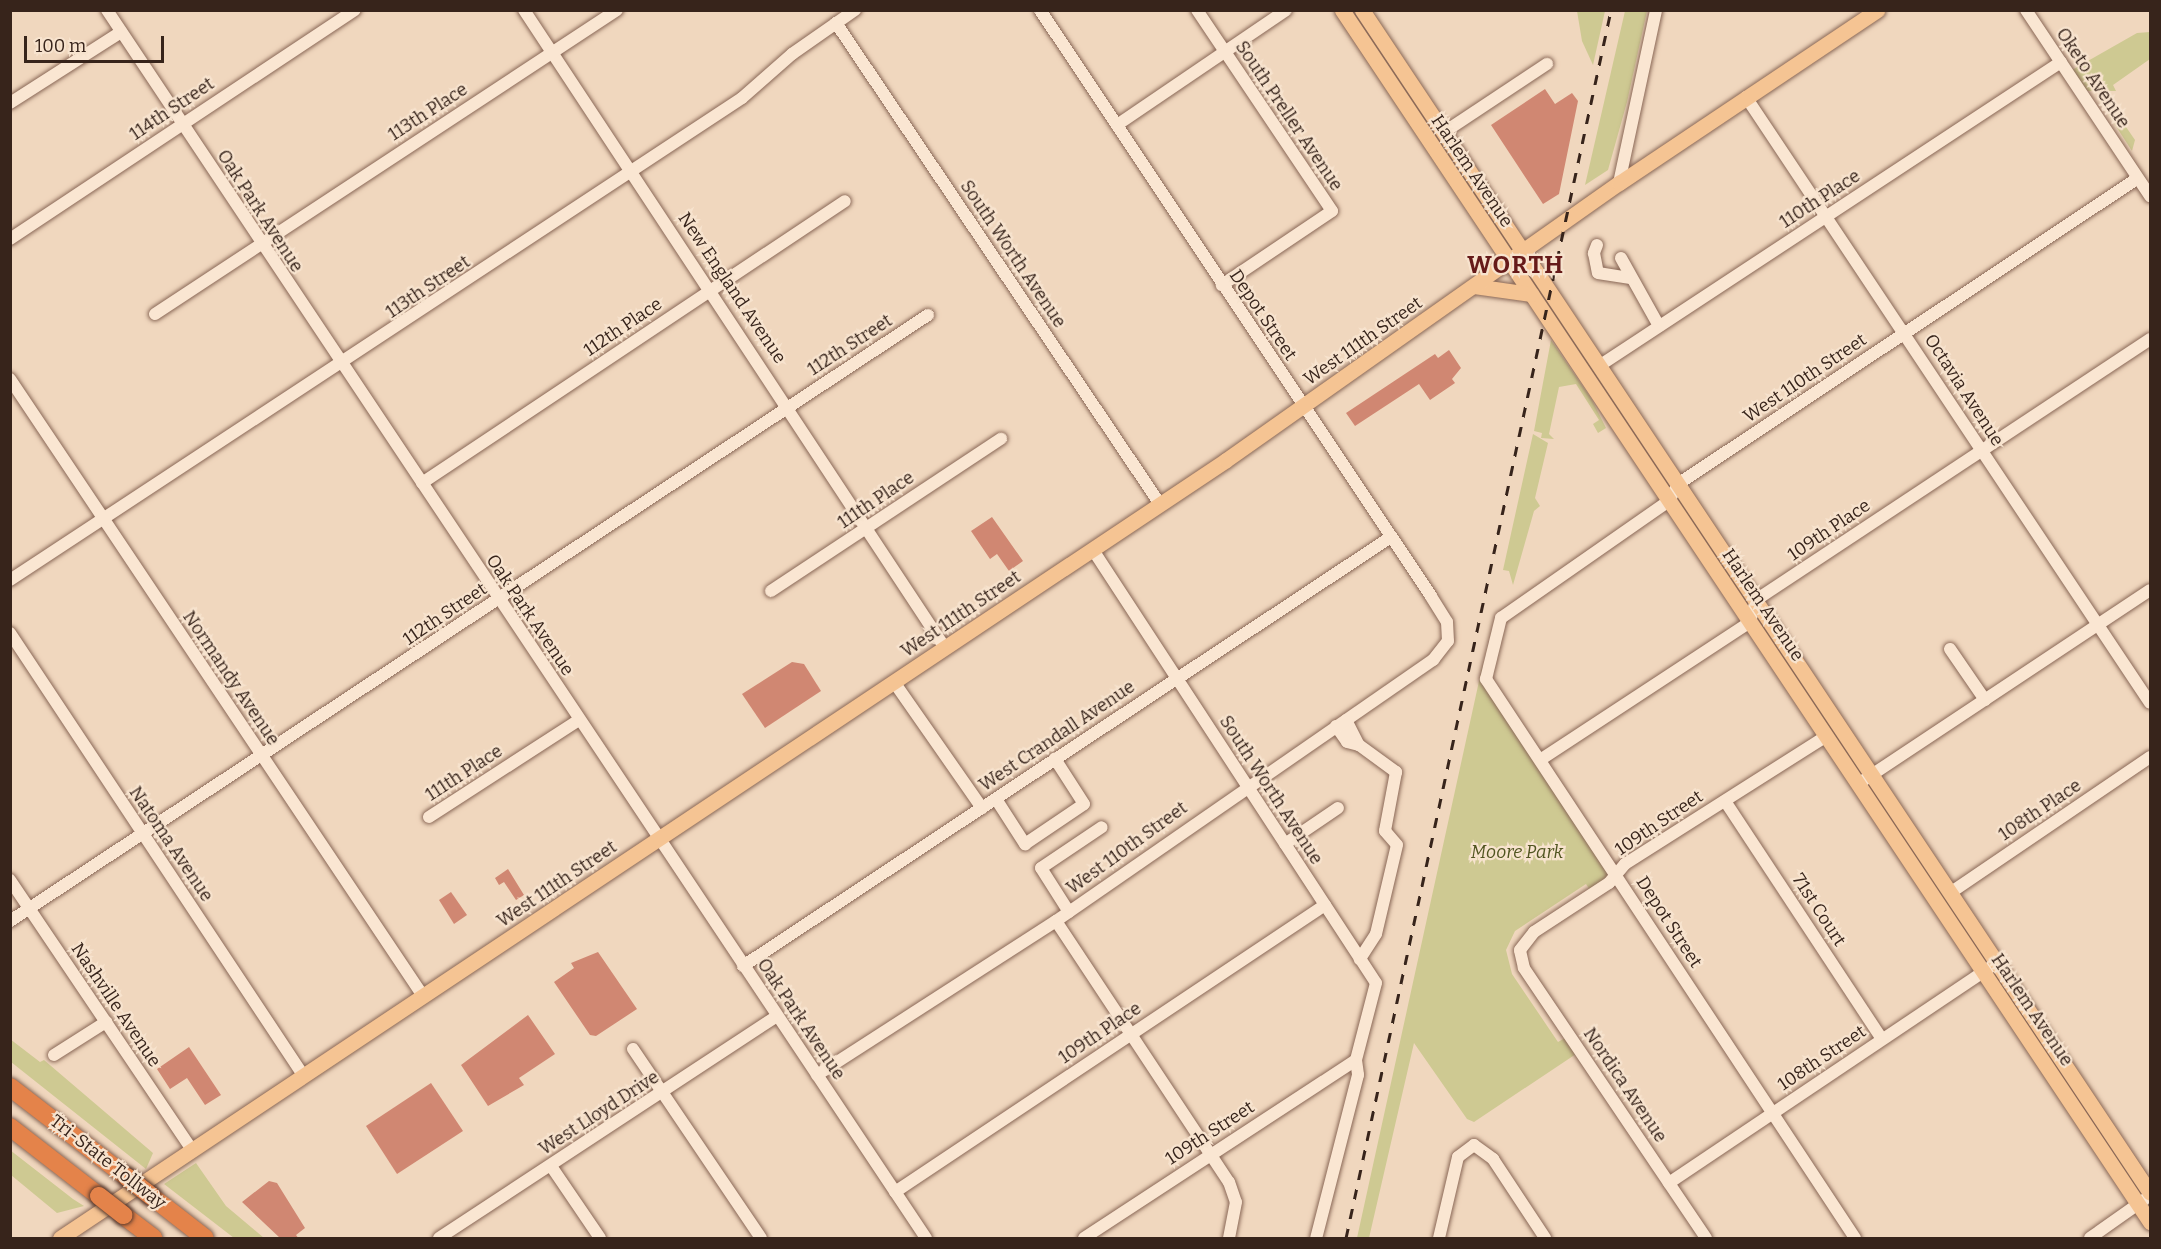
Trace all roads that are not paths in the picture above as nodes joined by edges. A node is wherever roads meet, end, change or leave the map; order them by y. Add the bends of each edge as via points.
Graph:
1 (107, 10) edge
2 (355, 10) edge
3 (524, 10) edge
4 (617, 10) edge
5 (855, 10) edge
6 (1040, 10) edge
7 (1197, 10) edge
8 (1286, 10) edge
9 (1342, 10) edge
10 (1362, 10) edge
11 (1656, 10) edge
12 (1877, 10) edge
13 (2026, 10) edge
14 (836, 23) junction
15 (121, 32) junction
16 (1224, 51) junction
17 (552, 53) junction
18 (2061, 62) junction
19 (1546, 64) dead end
20 (1746, 97) junction
21 (10, 103) edge
22 (181, 124) junction
23 (1117, 124) junction
24 (1443, 133) junction
25 (1429, 142) junction
26 (633, 171) junction
27 (2138, 178) junction
28 (1619, 183) junction
29 (2151, 196) edge
30 (845, 201) dead end
31 (1827, 215) junction
32 (10, 239) edge
33 (260, 244) junction
34 (1597, 245) dead end
35 (1515, 257) junction
36 (1621, 258) dead end
37 (1631, 278) junction
38 (1222, 285) junction
39 (1474, 286) junction
40 (711, 290) junction
41 (1531, 294) junction
42 (155, 314) dead end
43 (928, 315) dead end
44 (1659, 326) junction
45 (1905, 332) junction
46 (2151, 339) edge
47 (342, 366) junction
48 (1599, 366) junction
49 (10, 379) edge
50 (789, 406) junction
51 (1303, 408) junction
52 (1001, 439) dead end
53 (1982, 450) junction
54 (422, 483) junction
55 (1678, 484) junction
56 (1669, 501) junction
57 (1160, 504) junction
58 (102, 519) junction
59 (868, 528) junction
60 (1391, 537) junction
61 (1093, 550) junction
62 (10, 580) edge
63 (2151, 590) edge
64 (771, 591) dead end
65 (498, 600) junction
66 (1756, 600) junction
67 (1502, 618) joint
68 (1750, 622) junction
69 (2098, 625) junction
70 (10, 633) edge
71 (1448, 641) joint
72 (945, 648) junction
73 (1950, 649) dead end
74 (1177, 679) junction
75 (894, 682) junction
76 (1985, 700) junction
77 (2151, 703) edge
78 (579, 720) junction
79 (1341, 723) junction
80 (1827, 736) junction
81 (2151, 757) edge
82 (263, 758) junction
83 (1055, 759) junction
84 (1540, 760) junction
85 (1872, 775) junction
86 (1858, 784) junction
87 (1247, 787) junction
88 (996, 799) junction
89 (1725, 801) junction
90 (982, 808) junction
91 (1338, 808) dead end
92 (429, 817) dead end
93 (1102, 827) dead end
94 (143, 836) junction
95 (659, 840) junction
96 (1285, 844) junction
97 (1617, 874) junction
98 (10, 880) edge
99 (1950, 893) junction
100 (1325, 905) junction
101 (30, 909) junction
102 (1069, 912) junction
103 (10, 921) edge
104 (1056, 921) junction
105 (1520, 950) joint
106 (1360, 959) junction
107 (1996, 963) junction
108 (743, 966) junction
109 (1983, 971) junction
110 (423, 996) junction
111 (777, 1016) junction
112 (106, 1022) junction
113 (1131, 1034) junction
114 (1882, 1039) junction
115 (633, 1049) dead end
116 (54, 1055) dead end
117 (1356, 1060) junction
118 (303, 1075) junction
119 (817, 1075) junction
120 (10, 1087) edge
121 (663, 1093) junction
122 (1772, 1114) junction
123 (10, 1127) edge
124 (192, 1150) junction
125 (1210, 1153) junction
126 (551, 1166) junction
127 (1669, 1183) junction
128 (895, 1192) junction
129 (2150, 1193) edge
130 (2139, 1206) junction
131 (2151, 1222) edge
132 (60, 1239) edge
133 (153, 1239) edge
134 (205, 1239) edge
135 (439, 1239) edge
136 (600, 1239) edge
137 (761, 1239) edge
138 (926, 1239) edge
139 (1084, 1239) edge
140 (1229, 1239) edge
141 (1316, 1239) edge
142 (1439, 1239) edge
143 (1545, 1239) edge
144 (1706, 1239) edge
145 (1855, 1239) edge
146 (2090, 1239) edge

1 - 15 street, Oak Park Avenue
2 - 22 street, 114th Street
3 - 17 street, New England Avenue
4 - 17 street, 113th Place
5 - 14 street, 113th Street
6 - 23 street, Depot Street
7 - 16 street, South Preller Avenue
8 - 16 street
9 - 25 main road, Harlem Avenue
10 - 24 main road, Harlem Avenue
11 - 28 street
12 - 20 main road, West 111th Street
13 - 18 street, Oketo Avenue
14 - 26 street, 113th Street via 742,98
14 - 57 street, South Worth Avenue
15 - 21 street
15 - 22 street, Oak Park Avenue
16 - 23 street
16 - 38 street, South Preller Avenue via 1332,211
17 - 26 street, New England Avenue
17 - 33 street, 113th Place
18 - 27 street, Oketo Avenue
18 - 31 street, 110th Place
19 - 24 street
20 - 28 main road, West 111th Street
20 - 31 street, Octavia Avenue
22 - 32 street, 114th Street
22 - 33 street, Oak Park Avenue
23 - 38 street, Depot Street
24 - 25 main road
24 - 35 main road, Harlem Avenue
25 - 35 main road, Harlem Avenue
26 - 40 street, New England Avenue
26 - 47 street, 113th Street
27 - 29 street, Oketo Avenue
27 - 45 street, West 110th Street
28 - 35 main road, West 111th Street
30 - 40 street, 112th Place
31 - 44 street, 110th Place
31 - 45 street, Octavia Avenue
33 - 42 street, 113th Place
33 - 47 street, Oak Park Avenue
34 - 37 street via 1594,253 1598,273
35 - 39 main road, West 111th Street
35 - 41 main road, Harlem Avenue
35 - 48 main road, Harlem Avenue
36 - 37 street
37 - 44 street
38 - 51 street, Depot Street
39 - 41 main road
39 - 51 main road, West 111th Street
40 - 50 street, New England Avenue
40 - 54 street, 112th Place
41 - 56 main road, Harlem Avenue
43 - 50 street, 112th Street
44 - 48 street, 110th Place
45 - 53 street, Octavia Avenue
45 - 55 street, West 110th Street
46 - 53 street, 109th Place
47 - 54 street, Oak Park Avenue
47 - 58 street, 113th Street
48 - 55 main road, Harlem Avenue
49 - 58 street, Normandy Avenue
50 - 59 street, New England Avenue
50 - 65 street, 112th Street
51 - 57 main road, West 111th Street
51 - 60 street, Depot Street
52 - 59 street, 111th Place
53 - 66 street, 109th Place
53 - 69 street, Octavia Avenue
54 - 65 street, Oak Park Avenue
55 - 56 street, West 110th Street
55 - 66 main road, Harlem Avenue
56 - 67 street, West 110th Street
56 - 68 main road, Harlem Avenue
57 - 61 main road, West 111th Street
58 - 62 street, 113th Street
58 - 82 street, Normandy Avenue
59 - 64 street, 111th Place
59 - 72 street, New England Avenue
60 - 71 street, Depot Street via 1447,622
60 - 74 street, West Crandall Avenue
61 - 72 main road, West 111th Street
61 - 74 street, South Worth Avenue
63 - 69 street
65 - 78 street, Oak Park Avenue
65 - 82 street, 112th Street
66 - 68 street
66 - 85 main road, Harlem Avenue
67 - 84 street, Depot Street via 1486,679
68 - 80 main road, Harlem Avenue
68 - 84 street
69 - 76 street
69 - 77 street, Octavia Avenue
70 - 94 street, Natoma Avenue
71 - 79 street, West 110th Street via 1433,660
72 - 75 main road, West 111th Street
73 - 76 street
74 - 83 street, West Crandall Avenue
74 - 87 street, South Worth Avenue
75 - 90 street
75 - 95 main road, West 111th Street
76 - 85 street
78 - 92 street, 111th Place
78 - 95 street, Oak Park Avenue
79 - 87 street, West 110th Street
79 - 106 street via 1347,742 1359,745 1396,771 1385,831 1397,845 1376,934
80 - 86 main road, Harlem Avenue
80 - 89 street, 109th Street
81 - 99 street, 108th Place
82 - 94 street, 112th Street
82 - 110 street, Normandy Avenue
83 - 88 street, West Crandall Avenue
83 - 88 street via 1084,804 1025,844
84 - 97 street, Depot Street
85 - 86 street
85 - 99 main road, Harlem Avenue
86 - 109 main road, Harlem Avenue
87 - 96 street, South Worth Avenue
87 - 102 street, West 110th Street
88 - 90 street, West Crandall Avenue
89 - 97 street, 109th Street via 1625,864
89 - 114 street, 71st Court
90 - 108 street, West Crandall Avenue
91 - 96 street
93 - 102 street via 1041,868
94 - 101 street, 112th Street
94 - 118 street, Natoma Avenue
95 - 108 street, Oak Park Avenue
95 - 110 main road, West 111th Street
96 - 100 street, South Worth Avenue
97 - 105 street, 109th Street via 1526,939
97 - 122 street, Depot Street
98 - 101 street, Nashville Avenue
99 - 107 main road, Harlem Avenue
100 - 106 street, South Worth Avenue
100 - 113 street, 109th Place
101 - 103 street, 112th Street
101 - 112 street, Nashville Avenue
102 - 104 street, West 110th Street
104 - 113 street
104 - 119 street, West 110th Street
105 - 127 street, Nordica Avenue via 1524,968
106 - 117 street, South Worth Avenue via 1376,983
107 - 109 street, 108th Street
107 - 129 main road, Harlem Avenue
108 - 111 street, Oak Park Avenue
109 - 114 street, 108th Street
109 - 130 main road, Harlem Avenue
110 - 118 main road, West 111th Street
111 - 119 street, Oak Park Avenue
111 - 121 street, West Lloyd Drive
112 - 116 street
112 - 124 street, Nashville Avenue
113 - 125 street
113 - 128 street, 109th Place
114 - 122 street, 108th Street
115 - 121 street
117 - 125 street, 109th Street
117 - 141 street, South Worth Avenue via 1358,1075
118 - 124 main road, West 111th Street
119 - 128 street, Oak Park Avenue
120 - 134 highway, Tri-State Tollway, bridge
121 - 126 street, West Lloyd Drive
121 - 137 street
122 - 127 street, 108th Street
122 - 145 street, Depot Street
123 - 133 highway, Tri-State Tollway, bridge
124 - 132 main road, West 111th Street
125 - 139 street, 109th Street
125 - 140 street via 1236,1202
126 - 135 street, West Lloyd Drive
126 - 136 street
127 - 144 street, Nordica Avenue
128 - 138 street, Oak Park Avenue
129 - 130 street
130 - 131 main road, Harlem Avenue
130 - 146 street
142 - 143 street via 1458,1157 1474,1144 1493,1159

